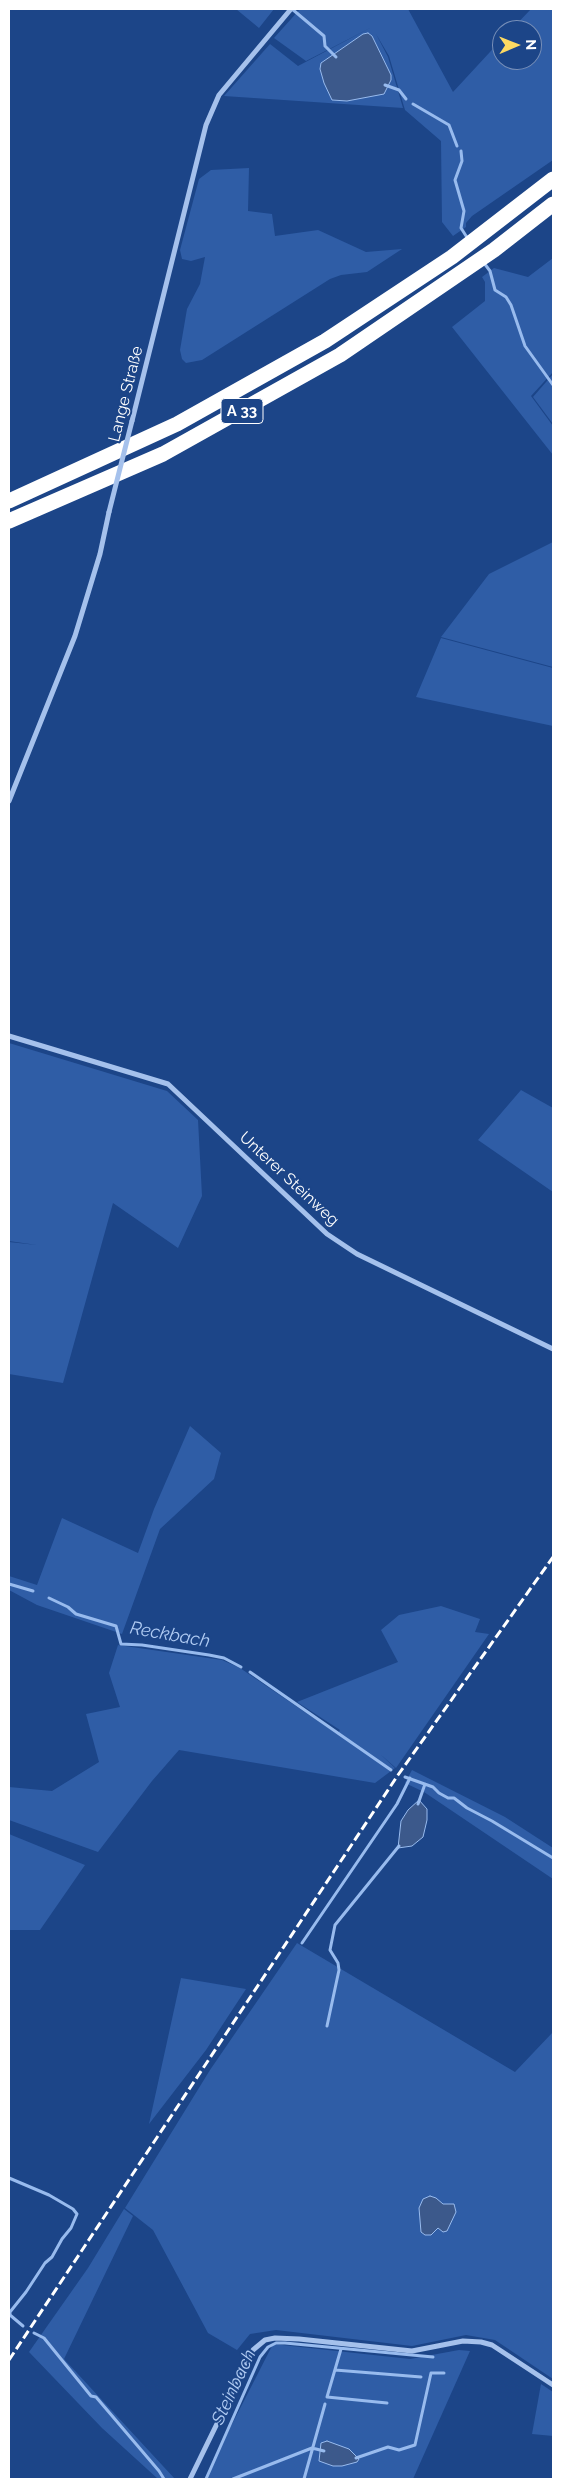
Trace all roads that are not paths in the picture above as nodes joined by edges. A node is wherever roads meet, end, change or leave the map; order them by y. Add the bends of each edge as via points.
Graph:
1 (289, 11) edge
2 (553, 179) edge
3 (553, 204) edge
4 (9, 501) edge
5 (9, 522) edge
6 (9, 802) edge
7 (9, 1036) edge
8 (553, 1349) edge
9 (553, 2385) edge
10 (190, 2479) edge

1 - 6 street, Lange Straße, bridge via 219,95 206,125 100,554 75,636
2 - 4 highway, A 33 via 452,257 325,341 177,424
3 - 5 highway, A 33 via 462,273 340,355 162,454
7 - 8 street, Unterer Steinweg via 168,1084 327,1234 357,1254
9 - 10 street via 492,2345 481,2342 463,2341 412,2351 299,2338 265,2340 253,2350

